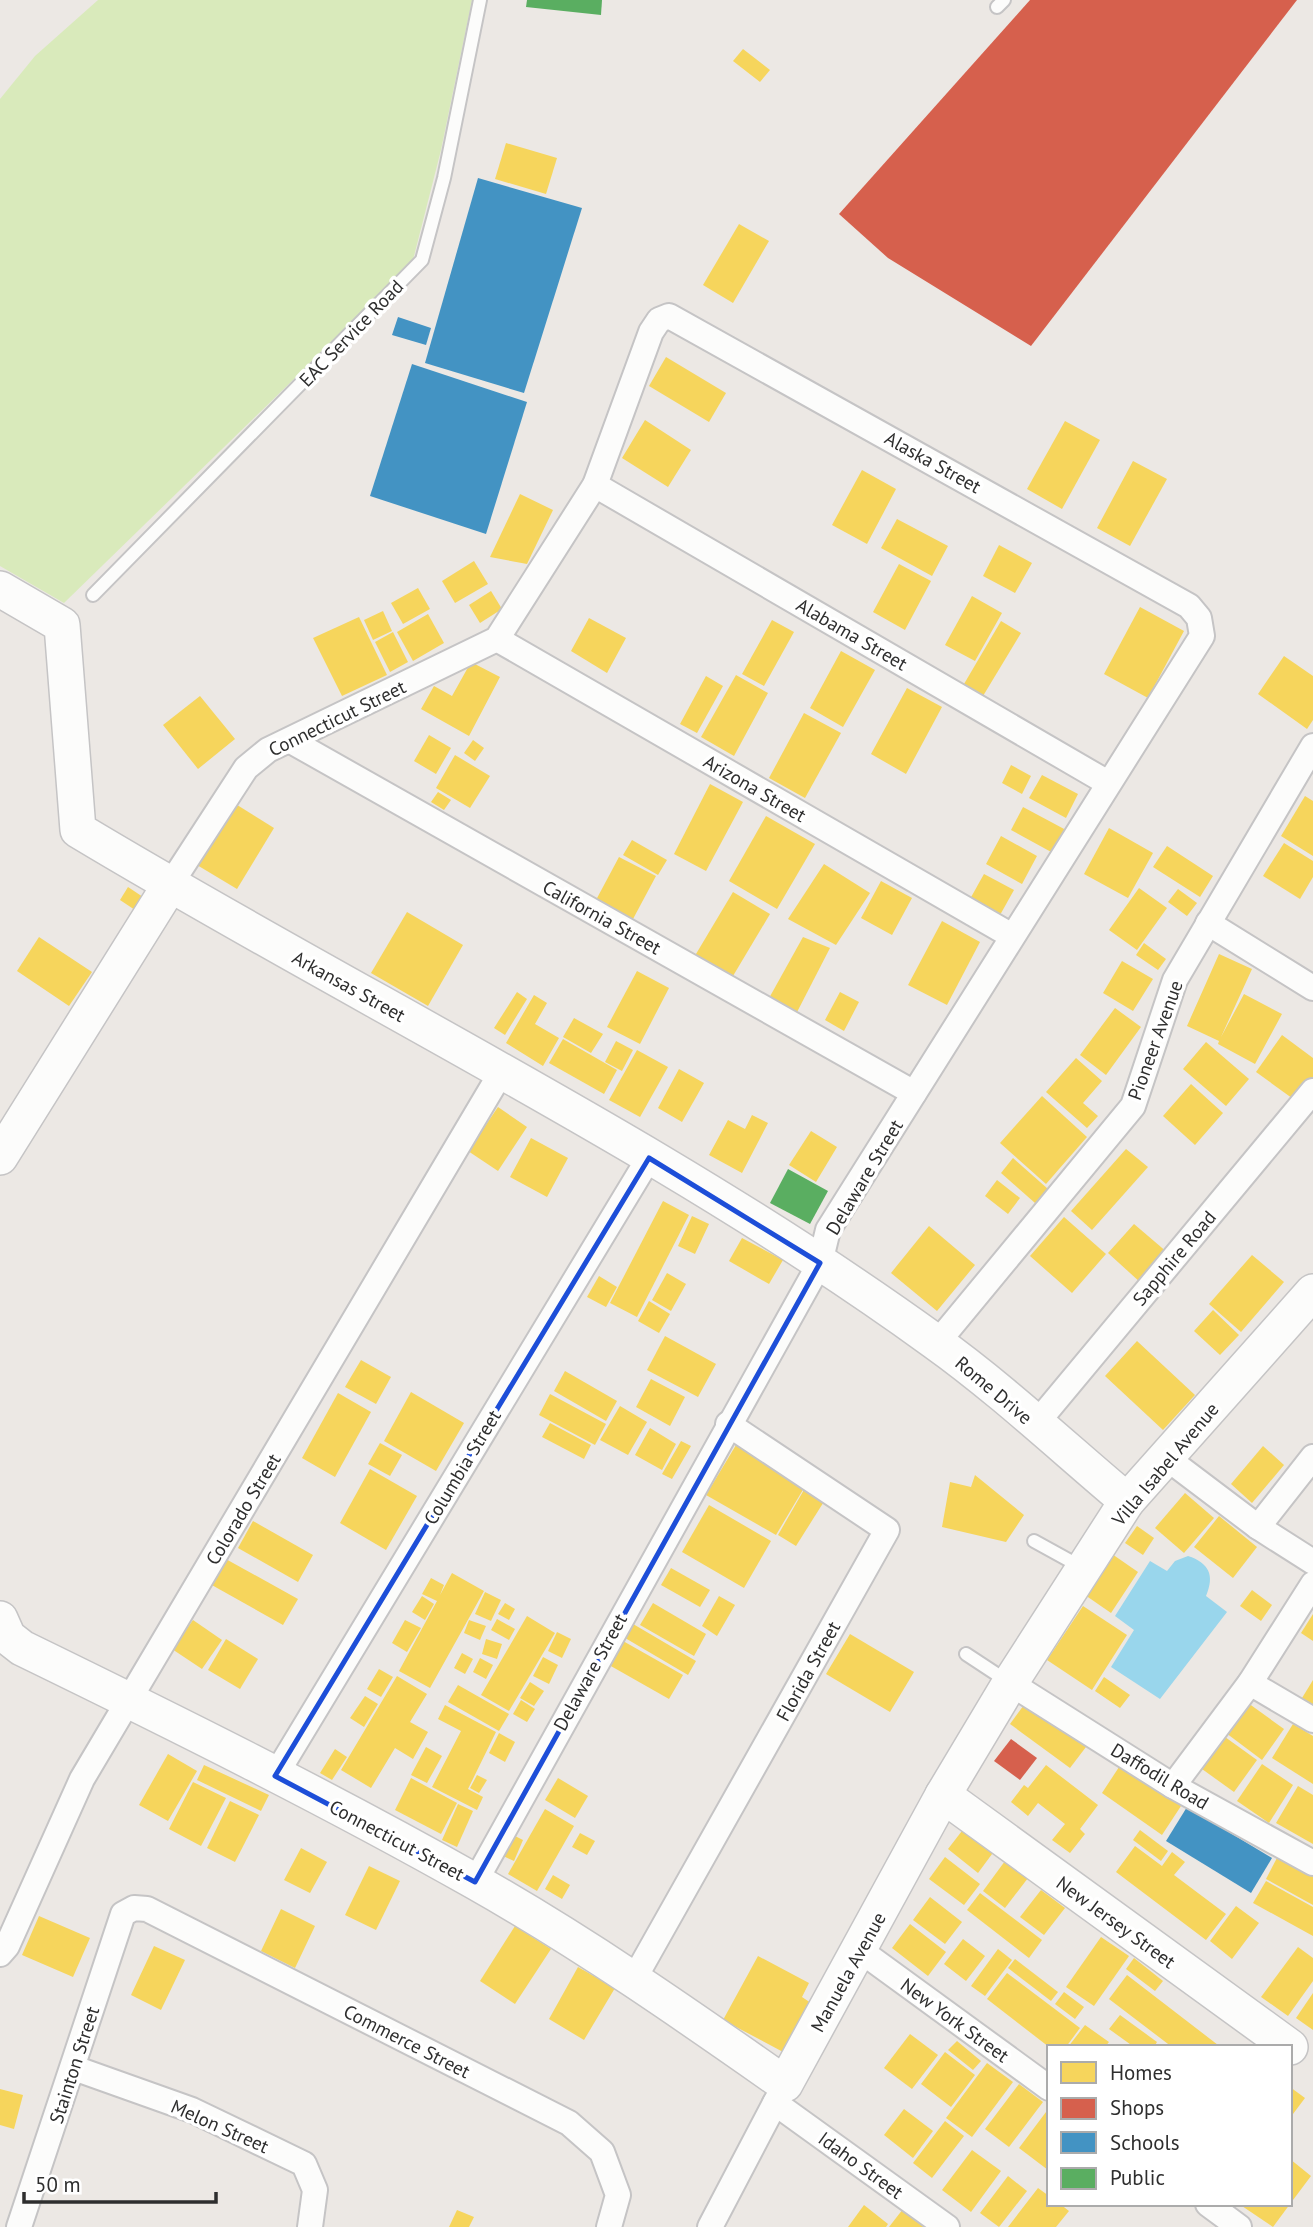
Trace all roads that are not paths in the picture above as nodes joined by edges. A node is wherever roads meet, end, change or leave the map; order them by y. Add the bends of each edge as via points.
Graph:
1 (480, 0) edge
2 (595, 485) junction
3 (0, 589) edge
4 (93, 596) dead end
5 (1202, 636) joint
6 (497, 639) junction
7 (290, 741) junction
8 (1313, 746) edge
9 (1108, 783) junction
10 (170, 885) junction
11 (1208, 923) junction
12 (1012, 936) junction
13 (1313, 988) edge
14 (502, 1072) junction
15 (1313, 1091) edge
16 (914, 1093) junction
17 (0, 1157) edge
18 (649, 1158) junction
19 (820, 1263) junction
20 (855, 1287) joint
21 (1313, 1292) edge
22 (937, 1343) junction
23 (727, 1424) junction
24 (1035, 1425) junction
25 (1313, 1457) edge
26 (1168, 1458) junction
27 (1128, 1501) junction
28 (1258, 1527) junction
29 (1034, 1541) dead end
30 (1313, 1562) edge
31 (1083, 1568) junction
32 (1313, 1584) edge
33 (3, 1633) edge
34 (966, 1654) dead end
35 (1010, 1683) junction
36 (1250, 1683) junction
37 (130, 1700) junction
38 (989, 1719) joint
39 (1313, 1720) edge
40 (275, 1776) junction
41 (1173, 1786) junction
42 (943, 1795) junction
43 (1313, 1863) edge
44 (475, 1882) junction
45 (134, 1908) joint
46 (861, 1951) junction
47 (0, 1954) edge
48 (634, 1979) junction
49 (1287, 2045) edge
50 (1292, 2048) edge
51 (1313, 2063) edge
52 (74, 2068) junction
53 (1047, 2087) edge
54 (780, 2093) junction
55 (1211, 2206) edge
56 (19, 2227) edge
57 (310, 2227) edge
58 (609, 2227) edge
59 (710, 2227) edge
60 (947, 2227) edge
61 (1239, 2227) edge

1 - 4 lane, EAC Service Road via 444,178 422,260
2 - 5 street, Alaska Street via 651,332 659,320 678,318 1189,606 1199,618
2 - 6 street
2 - 9 street, Alabama Street
3 - 10 street, Arkansas Street via 62,625 78,830
5 - 9 street, Delaware Street
6 - 7 street, Connecticut Street
6 - 12 street, Arizona Street
7 - 10 street, Connecticut Street via 268,750 246,768
7 - 16 street, California Street
8 - 11 street, Pioneer Avenue
9 - 12 street, Delaware Street
10 - 14 street, Arkansas Street
10 - 17 street, Connecticut Street
11 - 13 street
11 - 22 street, Pioneer Avenue via 1175,980 1133,1105
12 - 16 street, Delaware Street
14 - 18 street, Arkansas Street
14 - 37 street, Colorado Street
15 - 24 street, Sapphire Road
16 - 19 street, Delaware Street via 828,1230
18 - 19 street, Arkansas Street
18 - 40 street, Columbia Street
19 - 20 street, Arkansas Street
19 - 23 street, Delaware Street
20 - 22 street, Rome Drive
21 - 26 street, Villa Isabel Avenue
22 - 24 street, Rome Drive
23 - 44 street, Delaware Street
23 - 48 street, Florida Street via 887,1530
24 - 27 street, Rome Drive
25 - 28 street
26 - 27 street, Villa Isabel Avenue
26 - 28 street
27 - 31 street, Villa Isabel Avenue
28 - 30 street
29 - 31 lane
31 - 35 street, Villa Isabel Avenue
32 - 36 street
33 - 37 street, Connecticut Street via 22,1648
34 - 35 lane
35 - 38 street, Villa Isabel Avenue
35 - 41 street, Daffodil Road
36 - 39 street
36 - 41 street
37 - 40 street, Connecticut Street
37 - 47 street, Colorado Street via 82,1779
38 - 42 street, Manuela Avenue
40 - 44 street, Connecticut Street
41 - 43 street, Daffodil Road
42 - 46 street, Manuela Avenue
42 - 49 street, New Jersey Street
44 - 48 street, Connecticut Street
45 - 52 street, Stainton Street via 123,1914
45 - 58 street, Commerce Street via 147,1909 569,2123 602,2152 618,2195
46 - 53 street, New York Street
46 - 54 street, Manuela Avenue
48 - 54 street, Connecticut Street
50 - 51 street, New Jersey Street
52 - 56 street, Stainton Street
52 - 57 street, Melon Street via 192,2110 304,2164 315,2190
54 - 59 street, Manuela Avenue
54 - 60 street, Idaho Street
55 - 61 street

